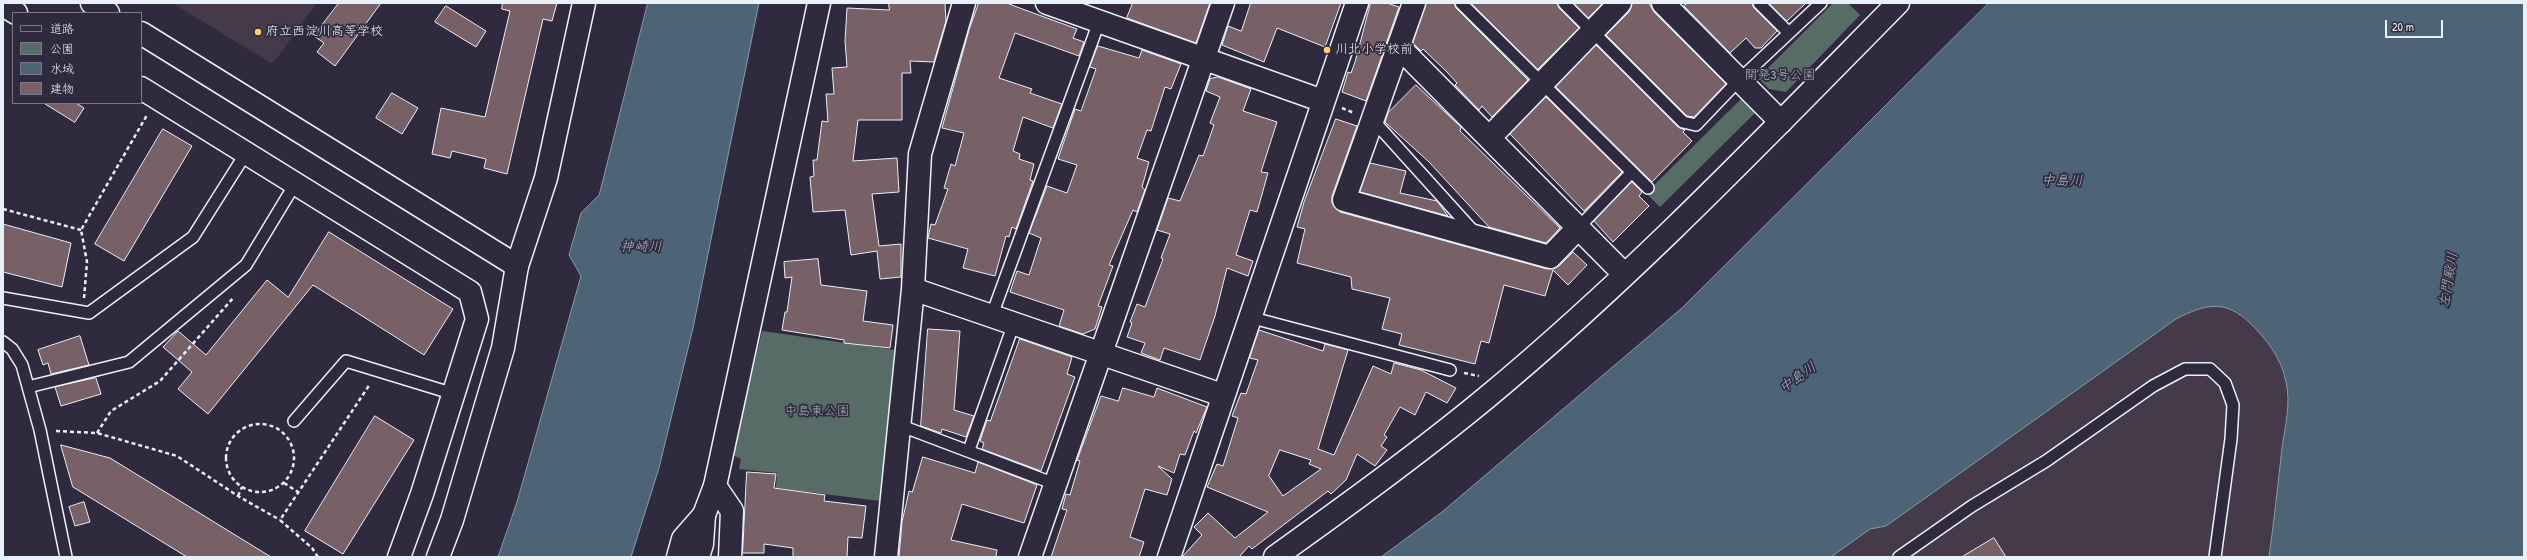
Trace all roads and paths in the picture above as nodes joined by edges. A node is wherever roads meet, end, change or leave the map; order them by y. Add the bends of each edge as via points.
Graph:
1 (92, 3) edge
2 (584, 3) edge
3 (819, 3) edge
4 (964, 3) edge
5 (1047, 3) edge
6 (1223, 3) edge
7 (1357, 3) edge
8 (1414, 3) edge
9 (1461, 3) edge
10 (1564, 3) edge
11 (1620, 3) edge
12 (1663, 3) edge
13 (1759, 3) edge
14 (1821, 3) edge
15 (1898, 3) edge
16 (3, 5) edge
17 (14, 12) edge
18 (106, 12) edge
19 (1099, 22) junction
20 (1592, 31) junction
21 (1789, 33) junction
22 (142, 34) edge
23 (1399, 47) junction
24 (1203, 59) junction
25 (1739, 80) junction
26 (1542, 83) junction
27 (149, 93) edge
28 (1323, 101) junction
29 (1372, 119) junction
30 (1781, 122) junction
31 (1490, 137) junction
32 (246, 153) junction
33 (1631, 173) junction
34 (295, 184) junction
35 (1648, 188) dead end
36 (3, 209) edge
37 (1579, 227) junction
38 (81, 230) junction
39 (1479, 237) junction
40 (517, 266) junction
41 (1624, 274) junction
42 (912, 289) junction
43 (236, 295) dead end
44 (3, 298) edge
45 (89, 313) junction
46 (992, 315) junction
47 (1249, 316) junction
48 (1014, 323) junction
49 (3, 342) edge
50 (1101, 352) junction
51 (1450, 370) joint
52 (379, 371) junction
53 (1481, 377) dead end
54 (28, 387) junction
55 (454, 394) junction
56 (1222, 395) junction
57 (294, 421) dead end
58 (899, 425) junction
59 (40, 430) junction
60 (97, 433) junction
61 (969, 450) junction
62 (284, 483) junction
63 (1055, 484) junction
64 (716, 486) junction
65 (242, 487) junction
66 (298, 492) junction
67 (238, 496) junction
68 (704, 515) junction
69 (280, 520) junction
70 (66, 557) edge
71 (318, 557) edge
72 (399, 557) edge
73 (438, 557) edge
74 (678, 557) edge
75 (698, 557) edge
76 (730, 557) edge
77 (886, 557) edge
78 (1030, 557) edge
79 (1169, 557) edge
80 (1274, 557) edge
81 (1899, 557) edge
82 (2215, 557) edge

1 - 18 street
2 - 40 street via 546,178
3 - 64 street
4 - 42 street via 920,154
5 - 19 street
6 - 24 street
7 - 28 street
8 - 23 street
9 - 26 lane
10 - 20 lane
11 - 20 street
12 - 25 street
13 - 21 lane
14 - 21 lane
15 - 30 street
16 - 17 street
19 - 24 street
19 - 46 lane
20 - 25 lane via 1683,122 1696,125
20 - 26 street
21 - 25 lane
22 - 40 street
23 - 29 street
23 - 31 street
24 - 28 street
24 - 50 street
25 - 30 street
26 - 31 street
26 - 33 lane
27 - 32 street
27 - 38 path
28 - 29 path
28 - 47 street
29 - 39 lane
29 - 39 street via 1344,200
30 - 41 street
31 - 37 street
32 - 34 street
32 - 45 lane via 193,237
33 - 35 lane
33 - 37 lane
34 - 54 lane via 246,265 129,362
34 - 55 street via 470,292 477,319
36 - 38 path
37 - 39 street via 1550,257
37 - 41 street
38 - 45 path via 87,262 83,294
40 - 73 street via 503,348 452,520
41 - 80 street via 1486,398
42 - 46 street
42 - 58 street
43 - 60 path via 160,381 111,411
44 - 45 lane
46 - 48 street
47 - 51 lane
47 - 56 street
48 - 50 street
48 - 61 lane
49 - 54 lane via 12,349 22,365
50 - 56 street
50 - 63 street
51 - 53 path
52 - 55 lane
52 - 57 lane via 346,361
52 - 66 path
54 - 59 lane
55 - 72 street
56 - 79 street
58 - 61 lane
58 - 77 street
59 - 60 path
59 - 70 lane
60 - 67 path via 177,456
61 - 63 lane
62 - 65 path via 262,492
62 - 65 path via 293,470 295,460 291,441 278,428 260,423 242,428 226,451 229,471
62 - 66 path
63 - 78 street
64 - 68 street
64 - 76 street via 732,511
65 - 67 path
66 - 69 path
67 - 69 path
68 - 74 street via 683,539
68 - 75 street via 702,544
69 - 71 path via 312,548
81 - 82 lane via 1972,506 2046,461 2153,386 2185,368 2210,369 2225,383 2233,405 2231,439

